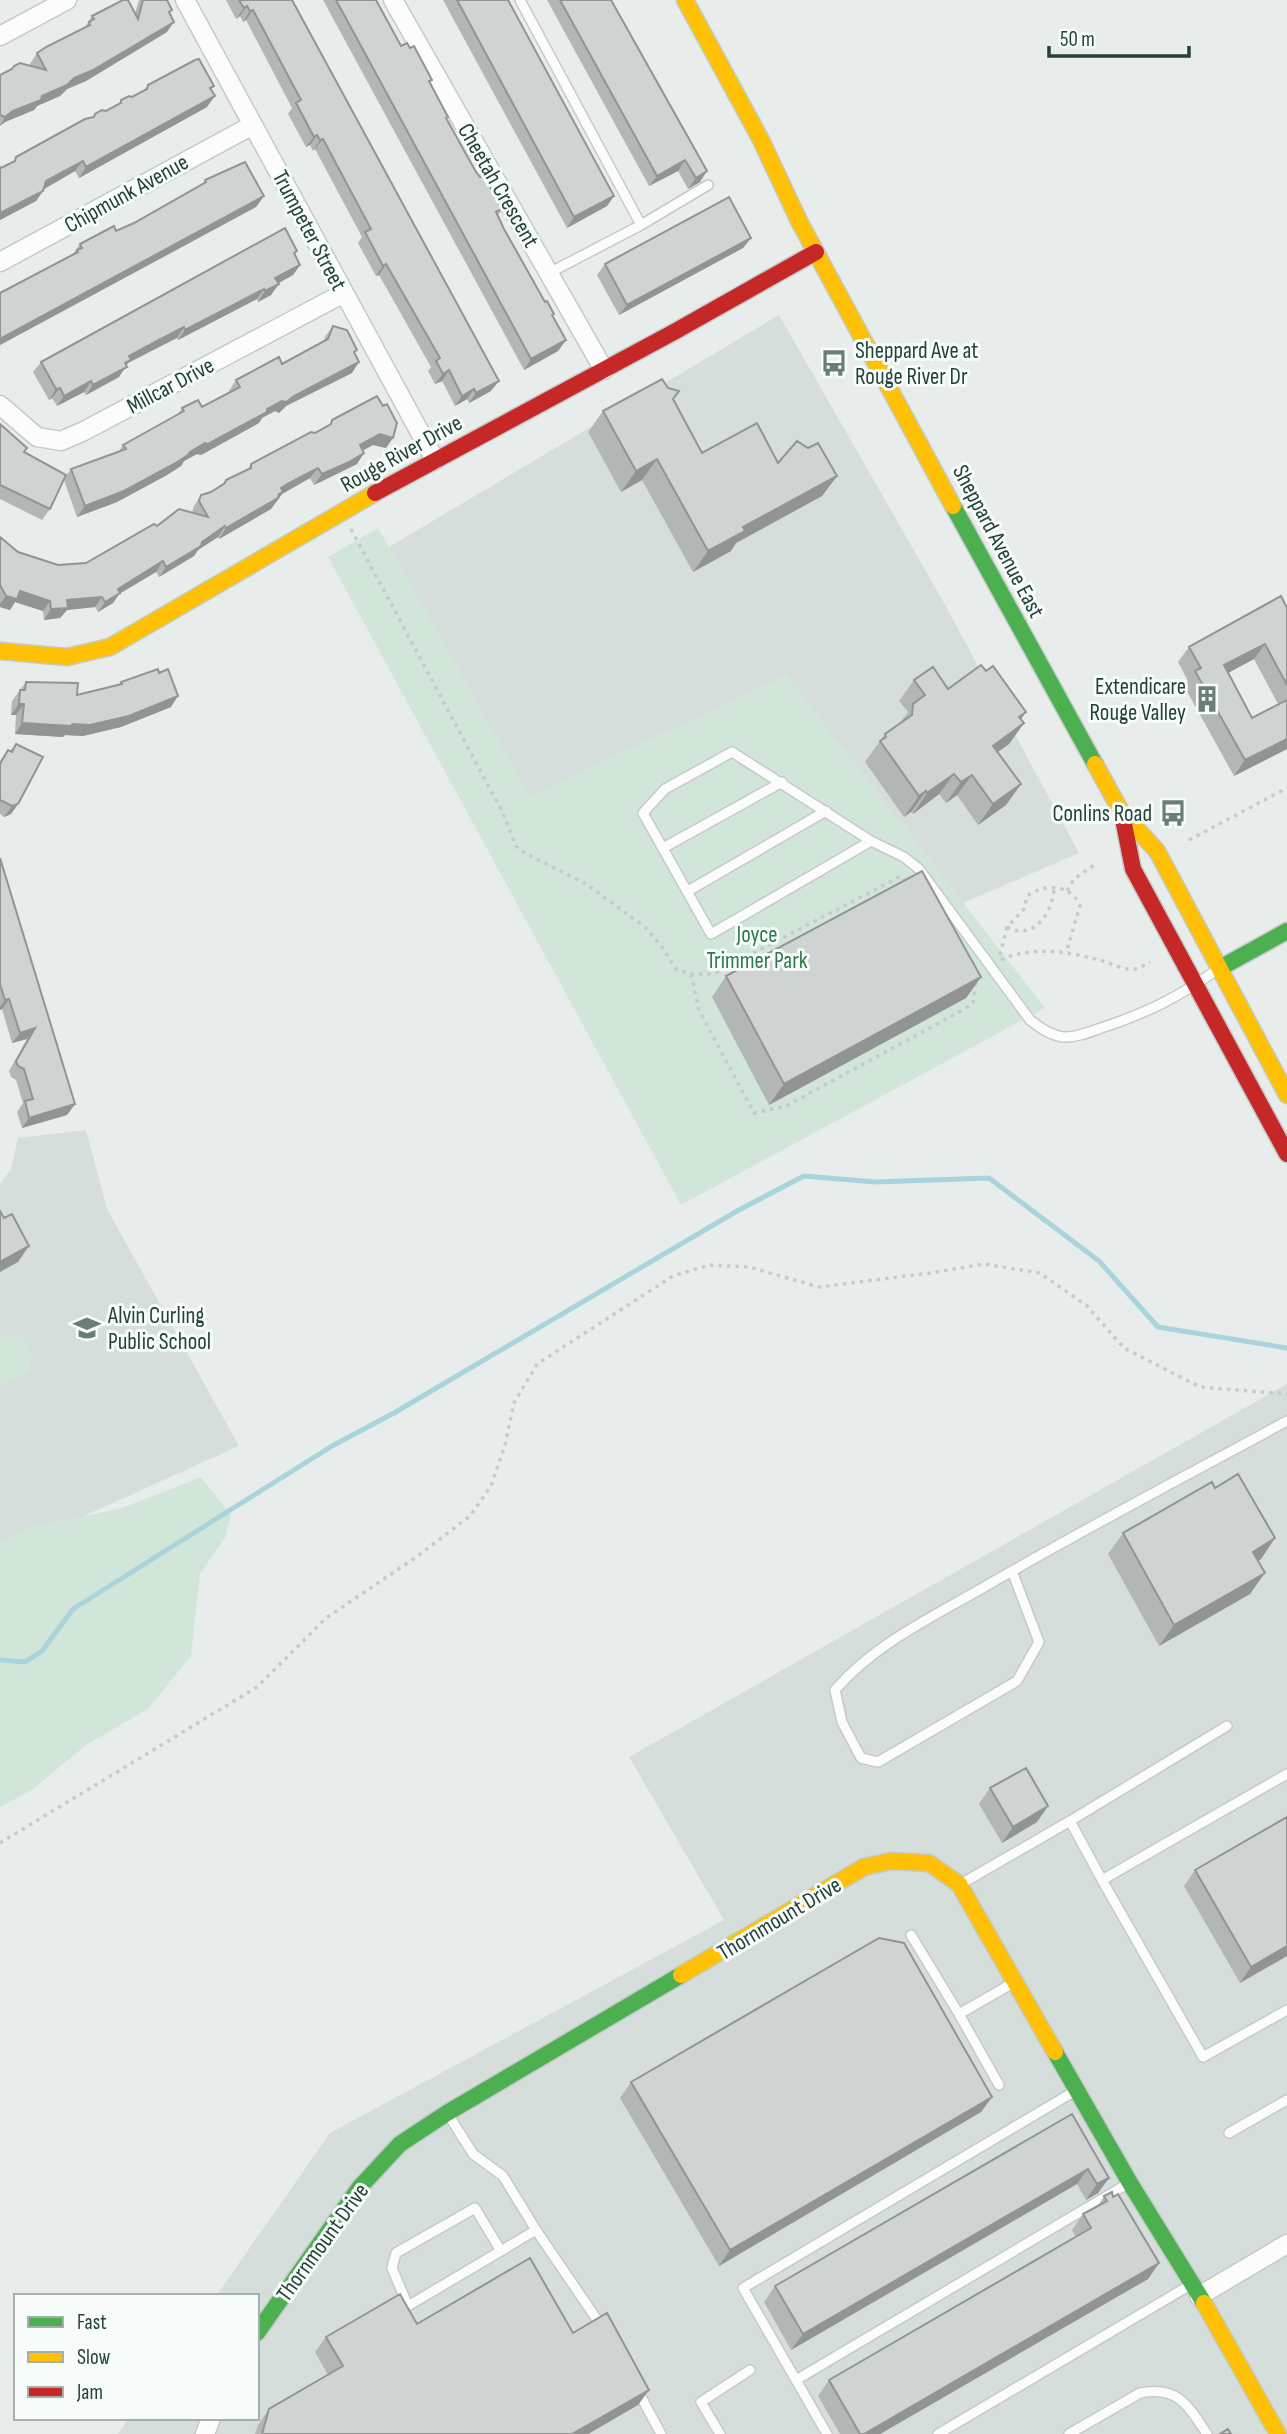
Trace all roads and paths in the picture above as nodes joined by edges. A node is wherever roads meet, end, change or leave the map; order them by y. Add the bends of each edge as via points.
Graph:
1 (67, 0) edge
2 (185, 0) edge
3 (393, 0) edge
4 (520, 0) edge
5 (685, 0) edge
6 (0, 36) edge
7 (253, 125) junction
8 (708, 185) dead end
9 (641, 225) junction
10 (816, 252) junction
11 (0, 262) edge
12 (549, 273) junction
13 (344, 293) junction
14 (604, 370) junction
15 (0, 405) edge
16 (435, 460) junction
17 (342, 512) junction
18 (0, 651) edge
19 (782, 782) junction
20 (1287, 788) edge
21 (826, 811) junction
22 (1122, 813) junction
23 (1189, 840) dead end
24 (871, 841) junction
25 (663, 848) junction
26 (1097, 863) dead end
27 (908, 887) edge
28 (1054, 887) junction
29 (688, 891) junction
30 (1067, 891) junction
31 (1007, 927) junction
32 (1287, 931) edge
33 (1066, 953) junction
34 (1150, 962) dead end
35 (1220, 968) junction
36 (691, 974) junction
37 (976, 974) edge
38 (1196, 985) junction
39 (1287, 1095) edge
40 (1287, 1154) edge
41 (1287, 1394) edge
42 (1287, 1421) edge
43 (1012, 1571) junction
44 (1227, 1726) dead end
45 (1287, 1773) edge
46 (1070, 1821) junction
47 (0, 1843) edge
48 (1102, 1880) junction
49 (959, 1884) junction
50 (911, 1935) dead end
51 (1015, 1982) junction
52 (1287, 2010) edge
53 (959, 2014) junction
54 (999, 2085) dead end
55 (1077, 2090) junction
56 (1287, 2100) edge
57 (447, 2113) junction
58 (1229, 2133) dead end
59 (1130, 2183) junction
60 (536, 2230) junction
61 (1287, 2244) edge
62 (501, 2251) junction
63 (1196, 2290) junction
64 (259, 2330) edge
65 (607, 2333) edge
66 (750, 2370) dead end
67 (631, 2378) edge
68 (796, 2381) junction
69 (662, 2434) edge
70 (720, 2434) edge
71 (827, 2434) edge
72 (938, 2434) edge
73 (1069, 2434) edge
74 (1207, 2434) edge
75 (1278, 2434) edge

1 - 6 street
2 - 7 street, Trumpeter Street
3 - 12 street, Cheetah Crescent
4 - 9 lane
5 - 10 street, Sheppard Avenue East
7 - 11 street, Chipmunk Avenue
7 - 13 street, Trumpeter Street
8 - 9 lane
9 - 12 lane
10 - 14 street, Rouge River Drive
10 - 22 street, Sheppard Avenue East
12 - 14 street, Cheetah Crescent
13 - 15 street, Millcar Drive via 61,441 37,437
13 - 16 street, Trumpeter Street
14 - 16 street, Rouge River Drive
16 - 17 street, Rouge River Drive
17 - 18 street, Rouge River Drive via 110,647 67,657
17 - 36 path via 503,813 516,846 586,884 645,928 676,969
19 - 21 lane
19 - 25 lane
19 - 25 lane via 732,752 676,783 654,798 643,813
20 - 23 path
21 - 24 lane
21 - 29 lane
22 - 35 street, Sheppard Avenue East via 1157,851
22 - 38 street via 1133,869
24 - 29 lane via 712,934
24 - 38 lane via 919,869 1030,1020 1046,1032 1065,1037 1093,1031 1143,1014
25 - 29 lane
26 - 30 path via 1074,879
27 - 36 path via 901,876 714,974
28 - 30 path
28 - 31 path via 1037,888 1027,896 1024,909
28 - 31 path via 1049,912 1038,925 1027,932
30 - 33 path via 1077,897 1080,906
31 - 33 path via 999,961 1015,953
32 - 35 street
33 - 34 path via 1124,968 1136,969
35 - 38 lane
35 - 39 street, Sheppard Avenue East
36 - 37 path via 699,1010 754,1113 786,1107 961,1011 973,1003
38 - 40 street
41 - 47 path via 1200,1387 1124,1348 1087,1306 1040,1273 985,1264 819,1287 749,1267 709,1265 673,1276 537,1364 514,1403 491,1486 470,1516 326,1618 257,1687
42 - 43 lane
43 - 43 lane via 899,1637 854,1668 835,1690 842,1722 861,1758 878,1762 1017,1681 1038,1642
44 - 46 lane
45 - 48 lane
46 - 48 lane
46 - 49 lane
48 - 52 lane via 1203,2057
49 - 51 street, Thornmount Drive
49 - 57 street, Thornmount Drive via 929,1863 891,1861 864,1867
50 - 53 lane
51 - 53 lane
51 - 55 street, Thornmount Drive
53 - 54 lane
55 - 59 street, Thornmount Drive
55 - 68 lane via 743,2288
56 - 58 lane
57 - 60 lane via 473,2154 503,2176
57 - 64 street, Thornmount Drive via 400,2144 359,2188
59 - 63 street, Thornmount Drive
59 - 68 lane
60 - 62 lane
60 - 65 lane
61 - 63 street
62 - 62 lane via 408,2306 392,2268 396,2253 475,2208
63 - 72 lane
63 - 75 street, Thornmount Drive
66 - 70 lane via 701,2402
67 - 69 lane
68 - 71 lane
73 - 74 lane via 1152,2390 1185,2401

